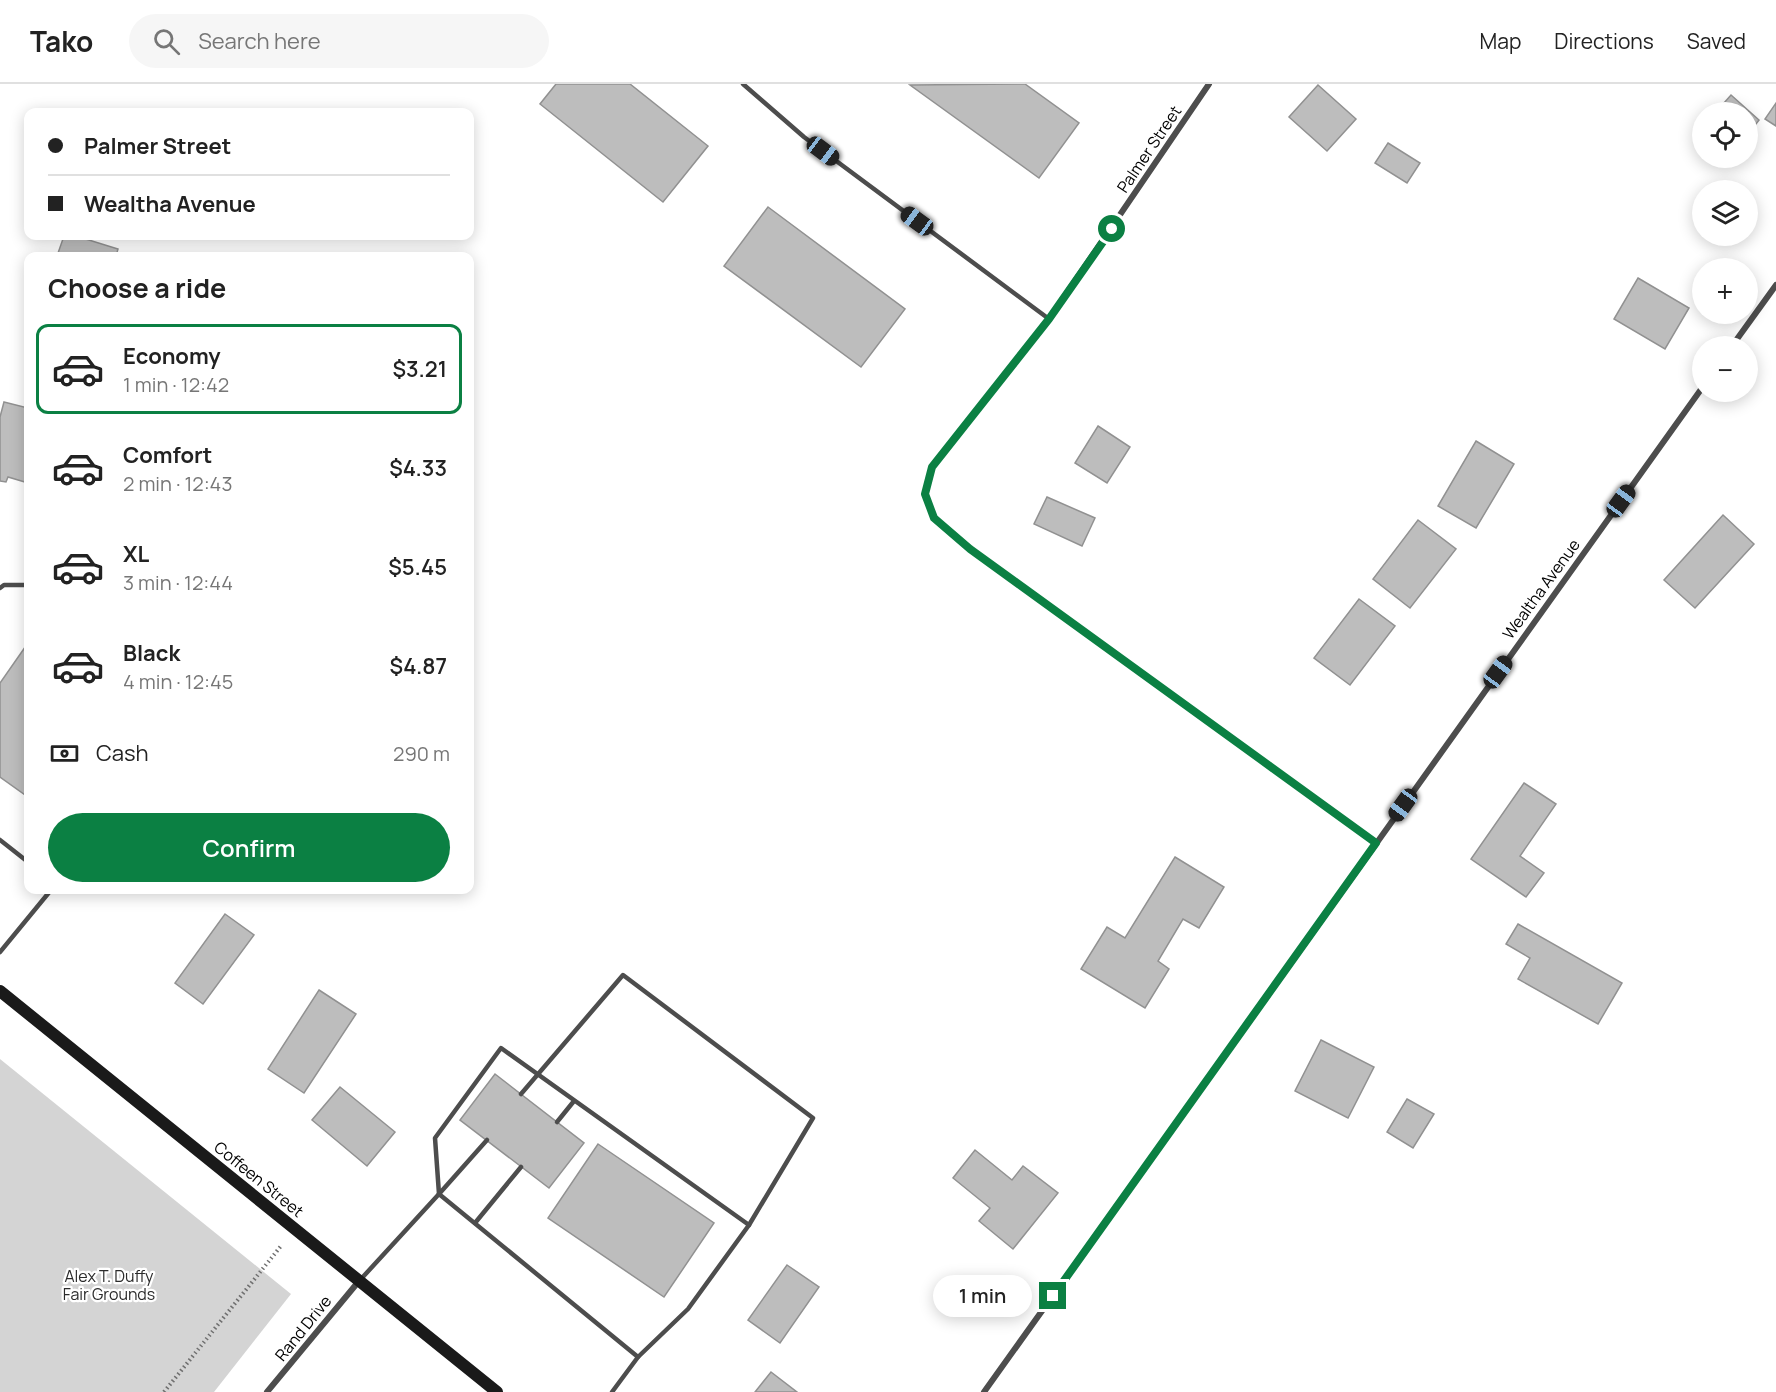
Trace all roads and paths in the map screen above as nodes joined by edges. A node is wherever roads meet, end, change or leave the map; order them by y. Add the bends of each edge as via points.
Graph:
1 (743, 84) edge
2 (1209, 84) edge
3 (1776, 285) edge
4 (1049, 319) junction
5 (1739, 336) edge
6 (1692, 402) edge
7 (24, 585) edge
8 (2, 586) edge
9 (0, 840) edge
10 (1376, 843) junction
11 (24, 859) edge
12 (48, 894) edge
13 (0, 952) edge
14 (0, 991) edge
15 (537, 1074) junction
16 (521, 1094) dead end
17 (574, 1101) junction
18 (557, 1122) dead end
19 (487, 1140) dead end
20 (521, 1167) dead end
21 (439, 1194) junction
22 (475, 1223) junction
23 (749, 1225) junction
24 (295, 1229) junction
25 (359, 1281) junction
26 (638, 1357) junction
27 (164, 1392) edge
28 (267, 1392) edge
29 (497, 1392) edge
30 (612, 1392) edge
31 (984, 1392) edge

1 - 4 lane via 804,137
2 - 4 street, Palmer Street
3 - 5 street
4 - 10 street, Palmer Street via 932,467 925,494 934,518 970,549
6 - 10 street, Wealtha Avenue
7 - 8 lane
9 - 11 lane
10 - 31 street, Wealtha Avenue
12 - 13 lane
14 - 24 main road, Coffeen Street
15 - 16 lane
15 - 17 lane
15 - 21 lane via 501,1048 435,1138
15 - 23 lane via 623,975 813,1118
17 - 18 lane
17 - 23 lane
19 - 21 lane
20 - 22 lane
21 - 22 lane
21 - 25 lane
22 - 26 lane
23 - 26 lane via 688,1309
24 - 25 main road, Coffeen Street
24 - 27 path
25 - 28 street, Rand Drive
25 - 29 main road, Coffeen Street
26 - 30 lane

